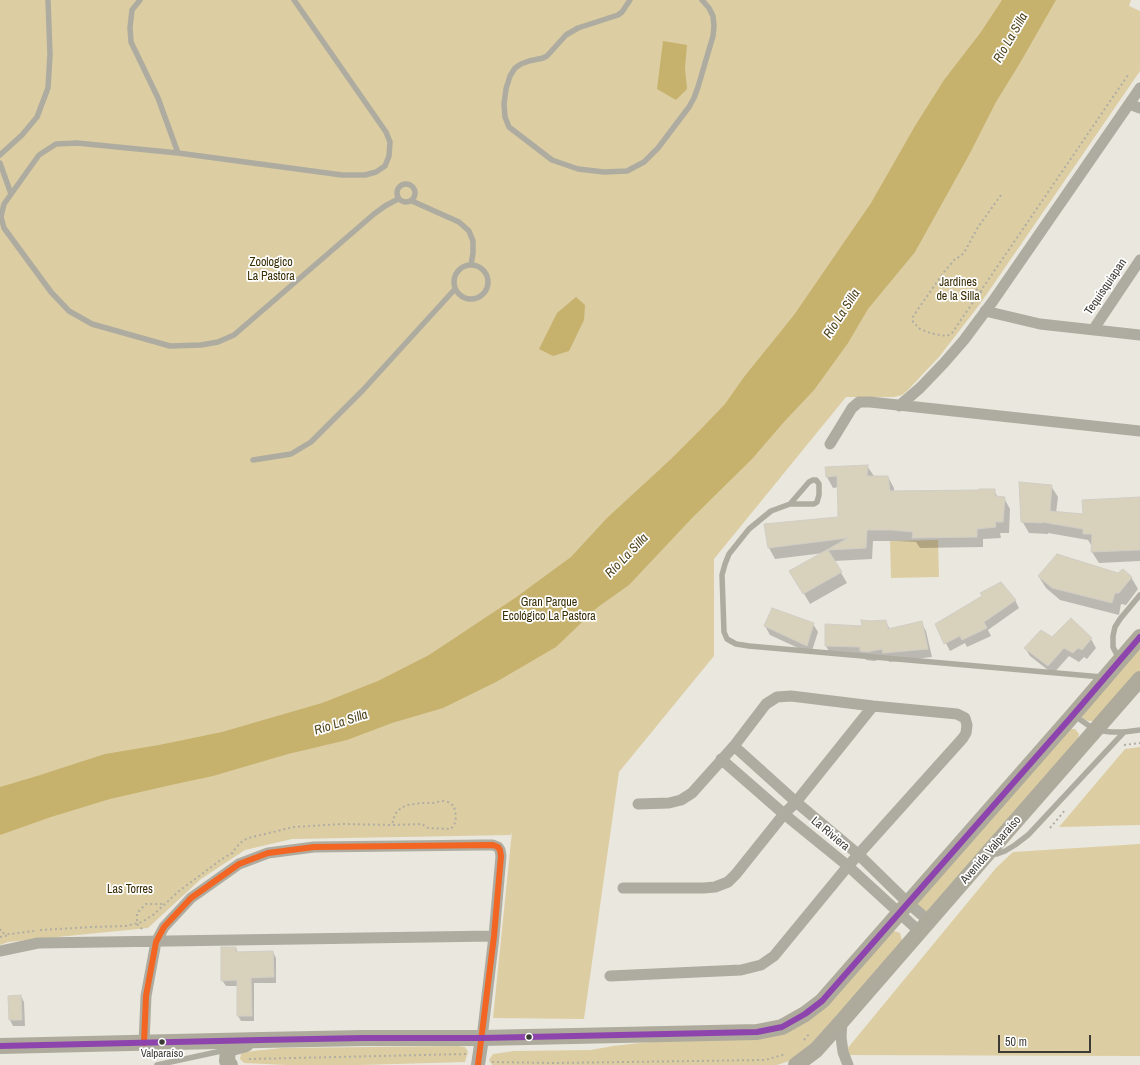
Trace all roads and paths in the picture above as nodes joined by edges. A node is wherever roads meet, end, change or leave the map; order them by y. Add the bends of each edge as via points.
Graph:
1 (48, 0) edge
2 (140, 0) edge
3 (294, 0) edge
4 (630, 0) edge
5 (702, 0) edge
6 (1128, 75) dead end
7 (1140, 88) edge
8 (1129, 104) junction
9 (1140, 108) edge
10 (178, 153) junction
11 (0, 155) edge
12 (0, 163) edge
13 (11, 194) junction
14 (1001, 195) dead end
15 (398, 199) junction
16 (412, 201) junction
17 (1140, 260) edge
18 (471, 265) junction
19 (455, 289) junction
20 (985, 311) junction
21 (1093, 330) junction
22 (1140, 335) edge
23 (899, 406) junction
24 (1140, 431) edge
25 (830, 444) dead end
26 (253, 460) dead end
27 (790, 504) junction
28 (1140, 595) edge
29 (1140, 637) edge
30 (1120, 661) junction
31 (1105, 677) junction
32 (1140, 679) edge
33 (873, 706) junction
34 (1073, 715) junction
35 (1095, 730) junction
36 (1140, 730) edge
37 (1124, 732) junction
38 (734, 746) junction
39 (721, 759) junction
40 (796, 802) junction
41 (638, 804) dead end
42 (784, 814) junction
43 (392, 825) junction
44 (987, 854) junction
45 (859, 855) junction
46 (239, 864) junction
47 (848, 866) junction
48 (623, 888) dead end
49 (166, 904) dead end
50 (903, 908) junction
51 (154, 915) dead end
52 (137, 924) junction
53 (924, 926) junction
54 (0, 930) edge
55 (10, 934) junction
56 (494, 936) junction
57 (0, 937) edge
58 (156, 942) junction
59 (0, 951) edge
60 (610, 976) dead end
61 (842, 1021) junction
62 (0, 1035) edge
63 (482, 1038) junction
64 (261, 1040) junction
65 (144, 1043) junction
66 (78, 1044) junction
67 (0, 1046) edge
68 (468, 1054) dead end
69 (233, 1058) edge
70 (157, 1065) edge
71 (478, 1065) edge
72 (796, 1065) edge
73 (848, 1065) edge

1 - 11 lane via 48,88 37,117
2 - 10 lane via 132,10 131,42 158,98
3 - 10 lane via 386,132 390,142 385,166 365,175 342,175
4 - 5 lane via 618,15 578,28 566,35 548,56 521,64 510,76 504,104 509,128 552,160 578,170 627,171 644,162 658,148 694,98 698,87 714,26 713,16
6 - 14 path via 952,333 947,336 920,329 913,322 916,312 944,272 961,256
7 - 8 street
8 - 9 street
8 - 20 street
10 - 13 lane via 77,143 56,144 39,155
12 - 13 lane
13 - 15 lane via 4,204 1,217 4,228 51,292 69,311 92,324 170,346 201,346 234,335 374,214
15 - 16 lane via 404,203
15 - 16 lane via 398,188 407,184 415,191
16 - 18 lane via 459,222 469,231 473,241
17 - 21 street, Tequisquiapan
18 - 19 lane via 458,270 453,282
18 - 19 lane via 478,266 487,276 487,289 484,295 478,299 464,299
19 - 26 lane via 363,390 311,442 291,454
20 - 21 street via 1040,324
20 - 23 street via 944,363
21 - 22 street
23 - 24 street
23 - 25 street via 859,402 852,408
27 - 27 lane via 817,502 819,484 816,480 809,482
27 - 31 lane via 771,511 749,529 729,554 725,564 722,576 724,632 727,639 736,644
28 - 30 lane via 1115,627 1113,647
29 - 30 main road
30 - 31 main road
31 - 34 main road
32 - 35 main road, Avenida Valparaíso
33 - 38 street via 791,696 777,697 766,704
33 - 40 street
33 - 45 street via 957,714 965,718 967,725 963,738
34 - 35 lane
34 - 50 main road
35 - 37 lane
35 - 44 main road, Avenida Valparaíso
36 - 37 lane
37 - 44 lane via 1028,835 1005,851
38 - 39 street
38 - 40 street, La Riviera
39 - 41 street via 692,792 681,800
39 - 42 street, La Riviera
40 - 42 street
40 - 45 street, La Riviera
42 - 47 street, La Riviera
42 - 48 street via 728,882 704,888
43 - 43 path via 422,824 428,828 451,829 456,816 454,806 442,801 407,805 395,814
43 - 46 path via 342,824 294,827 248,838 232,853
44 - 53 main road, Avenida Valparaíso
45 - 47 street
45 - 50 street, La Riviera
46 - 56 street via 268,853 314,848 493,845 498,847 501,856
46 - 58 street via 191,898 164,927
47 - 50 street, La Riviera via 877,892
47 - 60 street via 774,956 761,965 734,971
49 - 52 path via 146,904 137,913
50 - 53 street, La Riviera
50 - 63 main road via 822,1001 782,1027 757,1032
51 - 52 path
52 - 55 path
52 - 58 path
53 - 61 main road, Avenida Valparaíso
54 - 55 path via 2,933
55 - 57 path
56 - 58 street
56 - 63 street
58 - 59 street via 38,943
58 - 65 street via 146,996
61 - 72 main road, Avenida Valparaíso via 816,1050
61 - 73 street via 843,1052
62 - 66 main road via 52,1038
63 - 64 main road
63 - 71 street
64 - 65 main road
64 - 69 main road
65 - 66 main road
66 - 67 main road
68 - 69 path
69 - 70 lane

